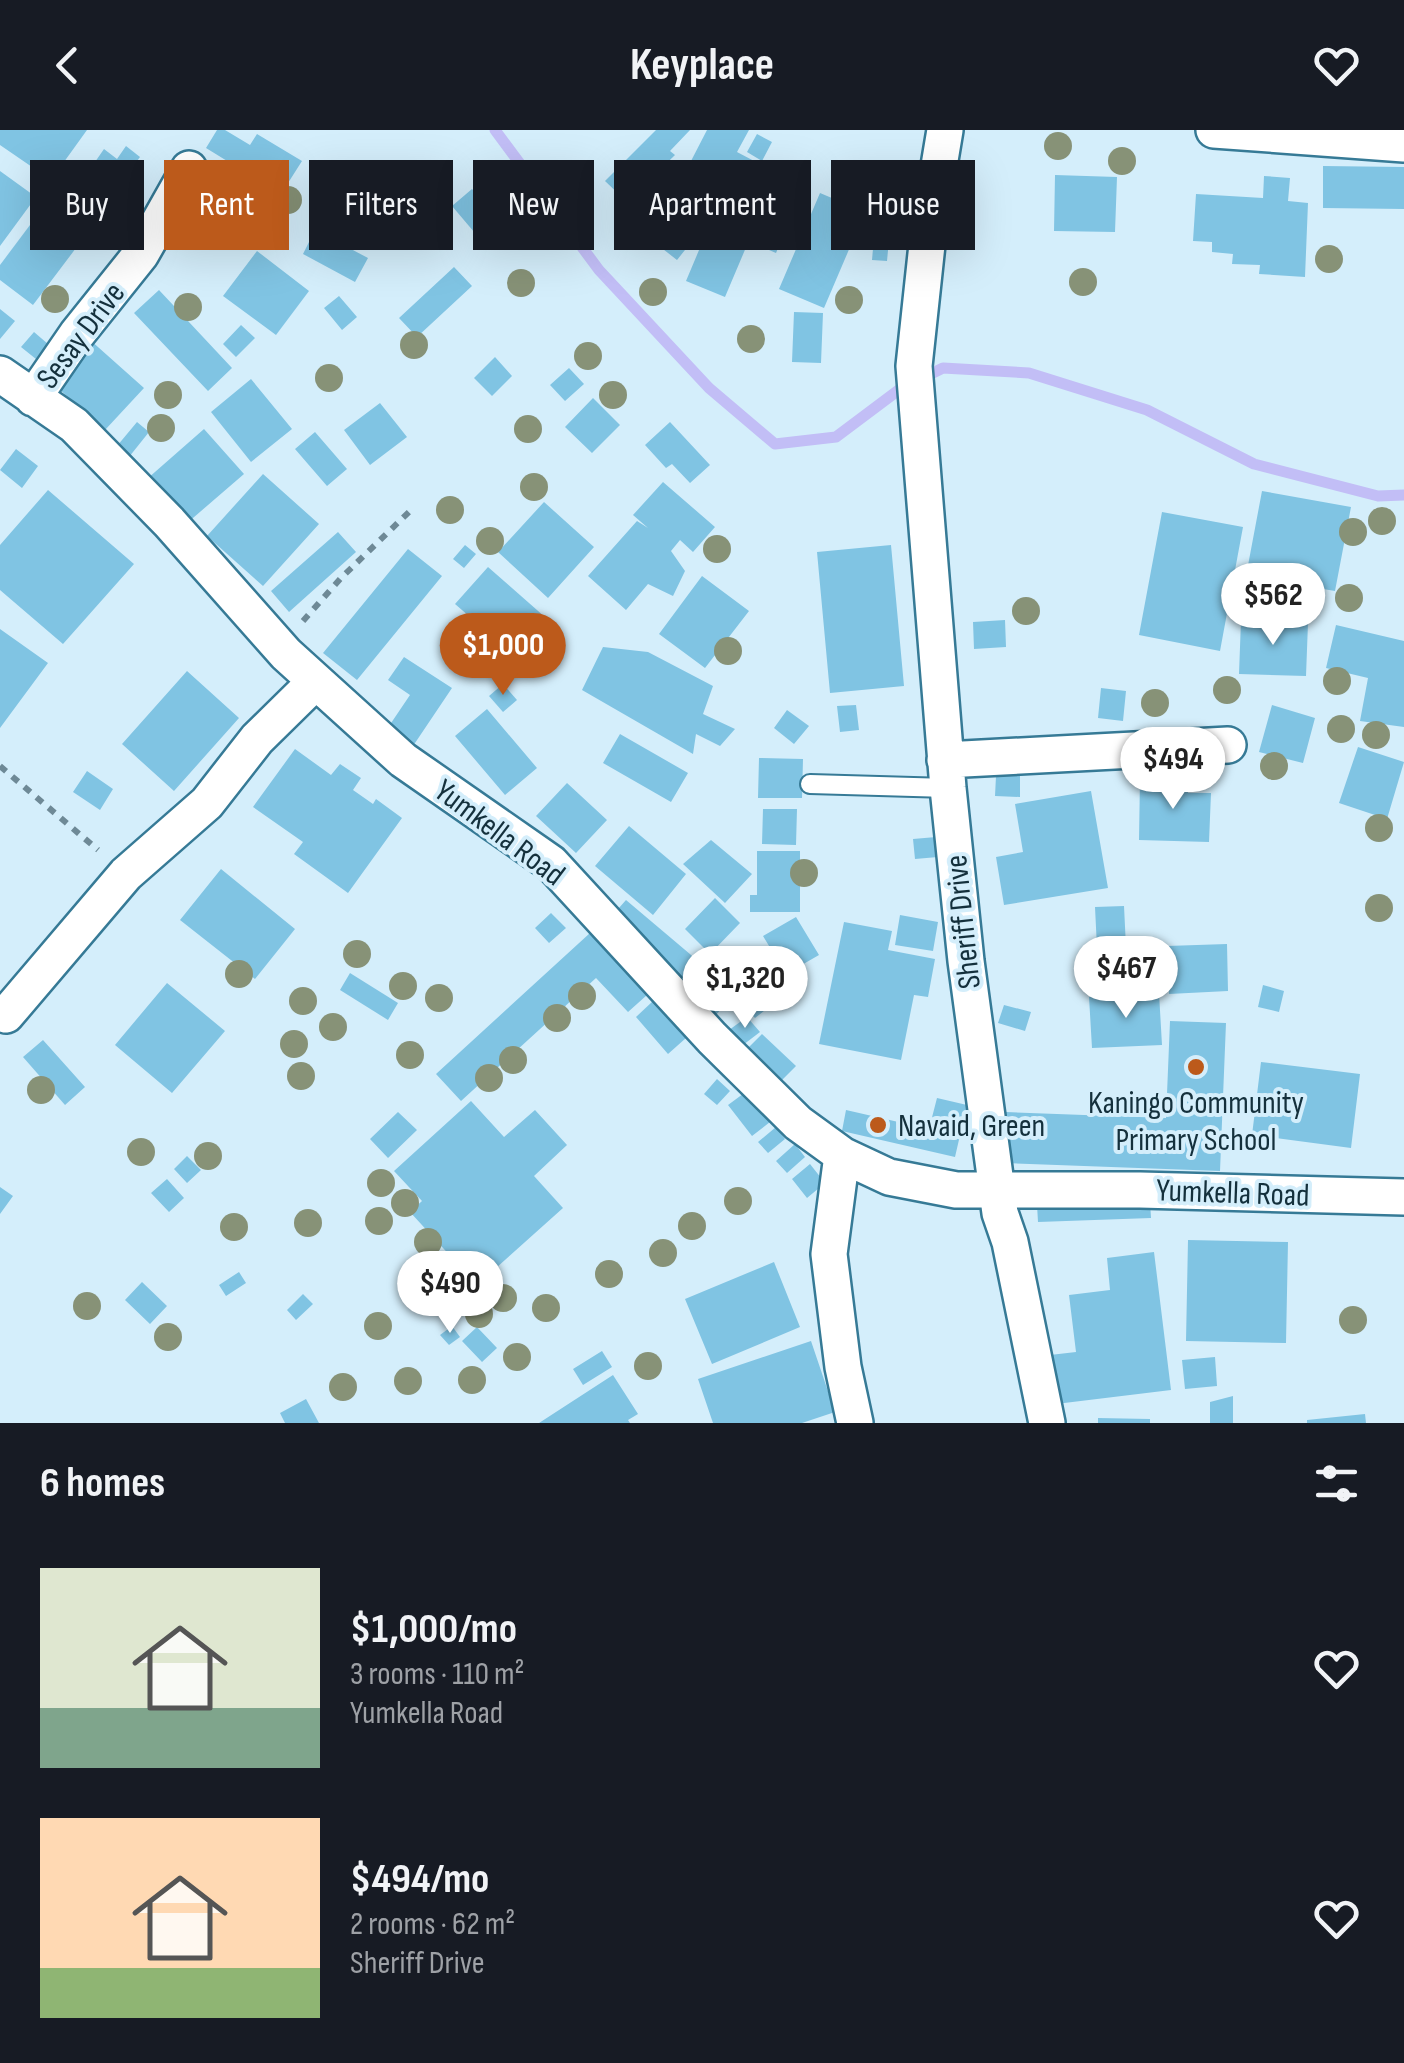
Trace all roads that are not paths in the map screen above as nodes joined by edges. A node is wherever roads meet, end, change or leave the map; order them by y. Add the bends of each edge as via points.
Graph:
1 (945, 130) edge
2 (1214, 130) edge
3 (1404, 144) edge
4 (164, 214) edge
5 (0, 374) edge
6 (33, 398) junction
7 (315, 682) junction
8 (1228, 745) dead end
9 (946, 774) junction
10 (810, 784) dead end
11 (6, 1015) dead end
12 (842, 1155) junction
13 (996, 1188) junction
14 (1404, 1197) edge
15 (855, 1423) edge
16 (1047, 1423) edge

1 - 9 street, Sheriff Drive via 914,366
2 - 3 street
4 - 6 street, Sesay Drive
5 - 6 street, Yumkella Road
6 - 7 street, Yumkella Road via 74,425
7 - 11 street via 257,739 207,803 126,874
7 - 12 street, Yumkella Road via 403,760 551,863 712,1038 798,1124
8 - 9 street
9 - 10 lane
9 - 13 street, Sheriff Drive
12 - 13 street, Yumkella Road via 889,1177 956,1190
12 - 15 street via 828,1254
13 - 14 street, Yumkella Road
13 - 16 street, Sheriff Drive

